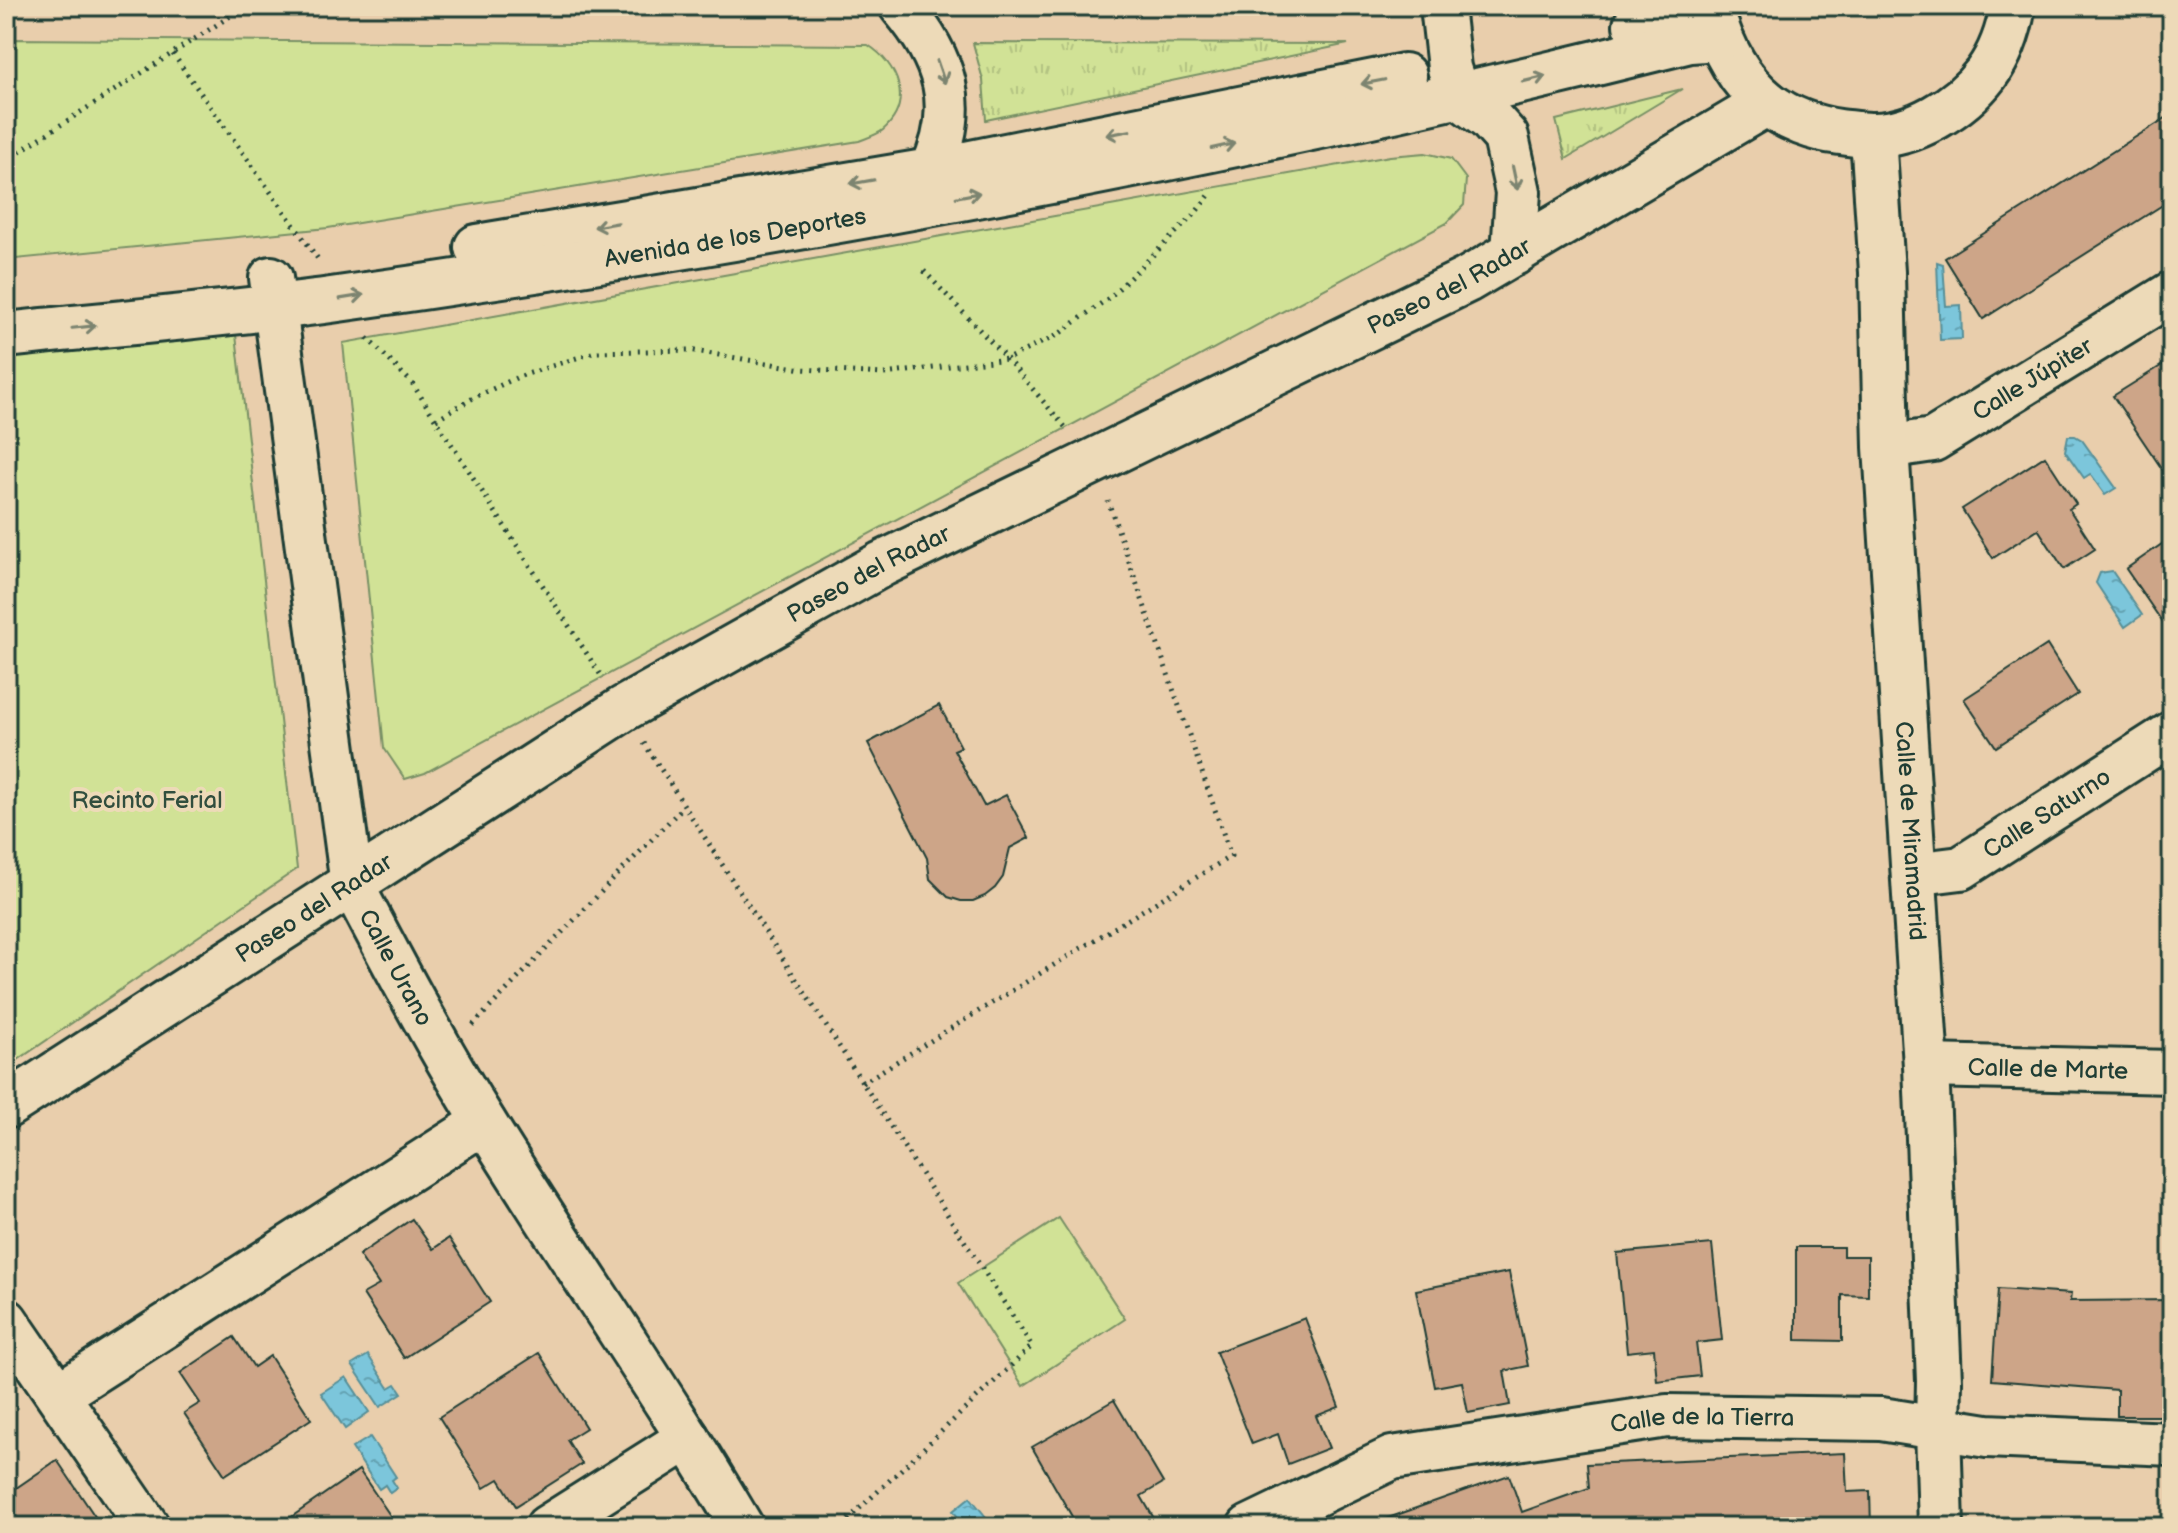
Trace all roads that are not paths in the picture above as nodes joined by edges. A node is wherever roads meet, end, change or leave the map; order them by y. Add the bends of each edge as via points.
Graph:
1 (901, 6) edge
2 (1441, 6) edge
3 (2013, 6) edge
4 (1710, 17) edge
5 (1454, 82) junction
6 (1767, 103) junction
7 (1873, 136) junction
8 (931, 171) junction
9 (1514, 253) junction
10 (328, 286) junction
11 (273, 292) junction
12 (2172, 293) edge
13 (6, 306) edge
14 (6, 335) edge
15 (1886, 447) junction
16 (2172, 733) edge
17 (1913, 874) junction
18 (352, 885) junction
19 (1926, 1066) junction
20 (2172, 1072) edge
21 (6, 1106) edge
22 (484, 1122) junction
23 (6, 1320) edge
24 (59, 1394) junction
25 (1938, 1428) junction
26 (688, 1438) junction
27 (2172, 1444) edge
28 (148, 1527) edge
29 (547, 1527) edge
30 (742, 1527) edge
31 (1249, 1527) edge
32 (1941, 1527) edge

1 -> 8 street via 924,34 944,76 947,111
2 - 5 street
3 - 7 street via 2009,31 1987,73 1952,107 1910,128
4 - 5 street, Avenida de los Deportes via 1690,40
4 - 6 street via 1740,77
5 -> 8 street, Avenida de los Deportes
5 -> 9 street via 1506,137 1518,192
10 -> 5 street, Avenida de los Deportes via 798,227 1214,148
6 - 7 street via 1820,129
6 - 9 street, Paseo del Radar
7 - 15 street, Calle de Miramadrid
8 -> 10 street, Avenida de los Deportes
9 - 18 street, Paseo del Radar via 882,564 623,709
10 - 11 street, Avenida de los Deportes
11 - 13 street, Avenida de los Deportes
14 -> 11 street, Avenida de los Deportes
11 - 18 street, Calle Urano
12 - 15 street, Calle Júpiter via 1933,440
15 - 17 street, Calle de Miramadrid
16 - 17 street, Calle Saturno via 1961,868
17 - 19 street, Calle de Miramadrid
18 - 21 street, Paseo del Radar
18 - 22 street, Calle Urano
19 - 20 street, Calle de Marte
19 - 25 street, Calle de Miramadrid
22 - 24 street
22 - 26 street, Calle Urano
23 - 24 street
24 - 28 street
25 - 27 street, Calle de la Tierra via 1987,1436
25 - 31 street, Calle de la Tierra via 1881,1419 1667,1416 1392,1458
25 - 32 street, Calle de Miramadrid
26 - 29 street
26 - 30 street, Calle Urano

